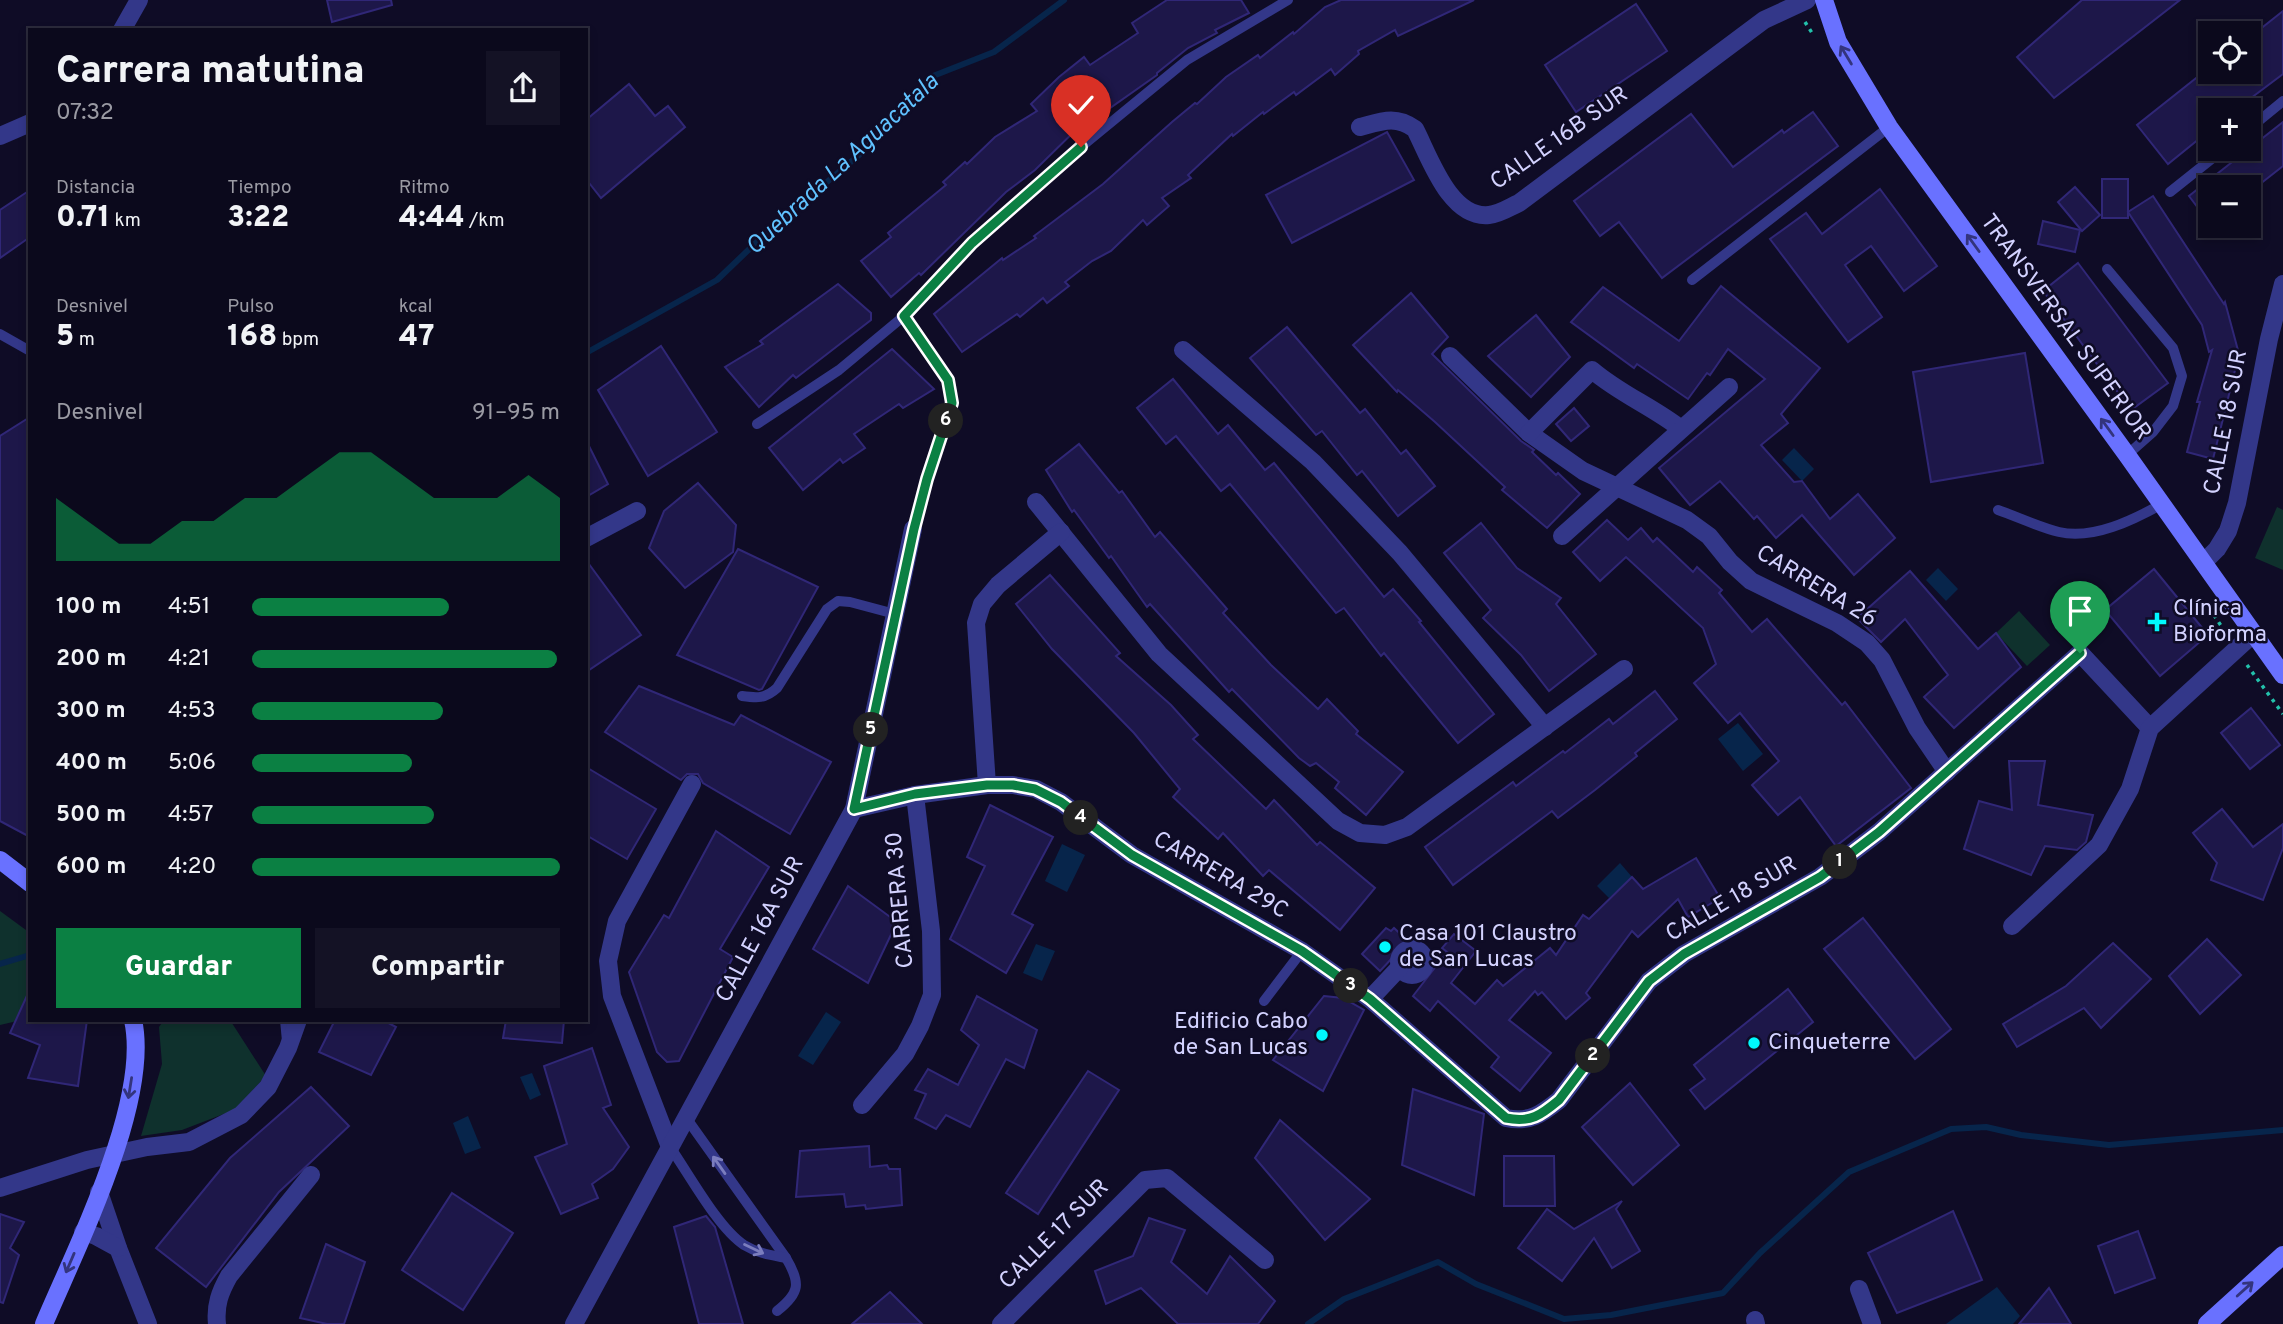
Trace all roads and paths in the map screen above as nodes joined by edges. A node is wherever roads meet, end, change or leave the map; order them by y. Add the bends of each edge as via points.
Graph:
1 (139, 0) edge
2 (1288, 0) edge
3 (1807, 0) edge
4 (1824, 0) edge
5 (123, 28) edge
6 (2283, 101) edge
7 (2261, 119) edge
8 (28, 124) edge
9 (1360, 127) dead end
10 (1889, 127) junction
11 (0, 136) edge
12 (2209, 161) edge
13 (2170, 192) dead end
14 (2107, 269) dead end
15 (1692, 281) dead end
16 (2283, 284) edge
17 (904, 316) junction
18 (0, 334) edge
19 (28, 350) edge
20 (1184, 350) dead end
21 (1450, 356) dead end
22 (1729, 387) dead end
23 (757, 424) dead end
24 (1681, 429) junction
25 (1529, 433) junction
26 (2127, 455) junction
27 (1616, 487) junction
28 (1036, 502) dead end
29 (2162, 504) junction
30 (1998, 510) dead end
31 (637, 511) dead end
32 (914, 529) joint
33 (1061, 532) junction
34 (1562, 536) dead end
35 (588, 537) edge
36 (2204, 562) junction
37 (895, 614) junction
38 (2253, 634) junction
39 (1624, 668) dead end
40 (2283, 675) edge
41 (742, 696) dead end
42 (1545, 727) junction
43 (2150, 728) junction
44 (1947, 772) junction
45 (692, 784) dead end
46 (987, 785) junction
47 (915, 794) junction
48 (854, 809) junction
49 (0, 860) edge
50 (28, 881) edge
51 (2012, 926) dead end
52 (1302, 951) junction
53 (1400, 967) dead end
54 (1370, 999) junction
55 (1264, 1001) dead end
56 (133, 1022) edge
57 (285, 1022) edge
58 (297, 1022) edge
59 (288, 1048) junction
60 (862, 1105) dead end
61 (656, 1112) junction
62 (687, 1119) junction
63 (1522, 1121) joint
64 (124, 1123) junction
65 (147, 1147) junction
66 (670, 1147) junction
67 (114, 1154) junction
68 (311, 1175) dead end
69 (0, 1188) edge
70 (99, 1192) junction
71 (83, 1232) junction
72 (118, 1248) junction
73 (2283, 1255) edge
74 (786, 1258) junction
75 (1265, 1260) dead end
76 (1859, 1289) dead end
77 (777, 1311) dead end
78 (44, 1324) edge
79 (148, 1324) edge
80 (217, 1324) edge
81 (574, 1324) edge
82 (1001, 1324) edge
83 (1872, 1324) edge
84 (2207, 1324) edge

1 - 5 street
2 - 17 lane via 1187,60 1081,147 972,243
3 - 9 street, CALLE 16B SUR via 1764,20 1519,203 1488,215 1457,205 1415,130 1405,121 1390,119
10 -> 4 main road, TRANSVERSAL SUPERIOR via 1838,41
6 - 7 lane
8 - 11 street
10 - 15 lane
26 -> 10 main road, TRANSVERSAL SUPERIOR
12 - 13 lane
14 - 26 lane via 2173,348 2182,376 2174,406
16 - 36 street, CALLE 18 SUR via 2237,503 2228,531
17 - 23 lane via 839,370
17 - 32 lane via 948,380 952,403
18 - 19 lane
20 - 42 street via 1313,462 1391,542
21 - 25 street, CARRERA 26
22 - 24 street
24 - 25 street via 1592,370
24 - 27 street
25 - 27 street, CARRERA 26 via 1583,471
26 - 29 main road, TRANSVERSAL SUPERIOR
27 - 34 street
27 - 44 street, CARRERA 26 via 1688,520 1751,582 1837,623 1867,643 1882,660 1917,728
28 - 33 street
29 - 30 lane via 2097,532 2061,533
29 - 36 main road, TRANSVERSAL SUPERIOR
31 - 35 street
32 - 37 street, CALLE 16A SUR
33 - 42 street via 1159,654 1298,787 1360,833 1385,835 1407,827
33 - 46 street via 998,585 982,604 976,623
36 - 38 main road, TRANSVERSAL SUPERIOR
37 - 41 lane via 838,601 827,609 777,688 768,696
37 - 48 street, CALLE 16A SUR
38 - 40 main road, TRANSVERSAL SUPERIOR
38 - 43 street
39 - 42 street
43 - 44 street, CALLE 18 SUR via 2080,653
43 - 51 street via 2130,789 2099,845
44 - 63 street, CALLE 18 SUR via 1820,877 1684,954 1649,981 1559,1100 1543,1114
45 - 61 street via 617,921 608,961 612,996
46 - 47 street, CARRERA 29C
46 - 52 street, CARRERA 29C via 1035,789 1061,802 1132,855
47 - 48 street, CARRERA 29C
47 - 60 street, CARRERA 30 via 931,931 932,995 905,1054
48 - 62 street, CALLE 16A SUR
49 - 50 main road
52 - 54 street, CARRERA 29C
52 - 55 lane
53 - 54 street
54 - 63 street, CARRERA 29C via 1506,1118
56 -> 64 main road via 135,1057
57 - 59 lane
58 - 59 street
59 - 65 street via 268,1087 241,1115 189,1142
61 - 62 street
61 - 66 street
62 - 66 street, CALLE 16A SUR
74 -> 62 lane
64 - 65 street
64 - 67 main road
65 - 67 street
66 -> 74 lane via 726,1229 743,1244
66 - 81 street, CALLE 16A SUR
67 - 69 street
67 - 70 main road
68 - 80 street via 229,1276 219,1294
70 - 71 main road
70 - 72 street
71 - 72 street
71 -> 78 main road
72 - 79 street
84 -> 73 main road
74 - 77 lane via 796,1274 797,1287 790,1301
75 - 82 street, CALLE 17 SUR via 1167,1178 1145,1180
76 - 83 street

